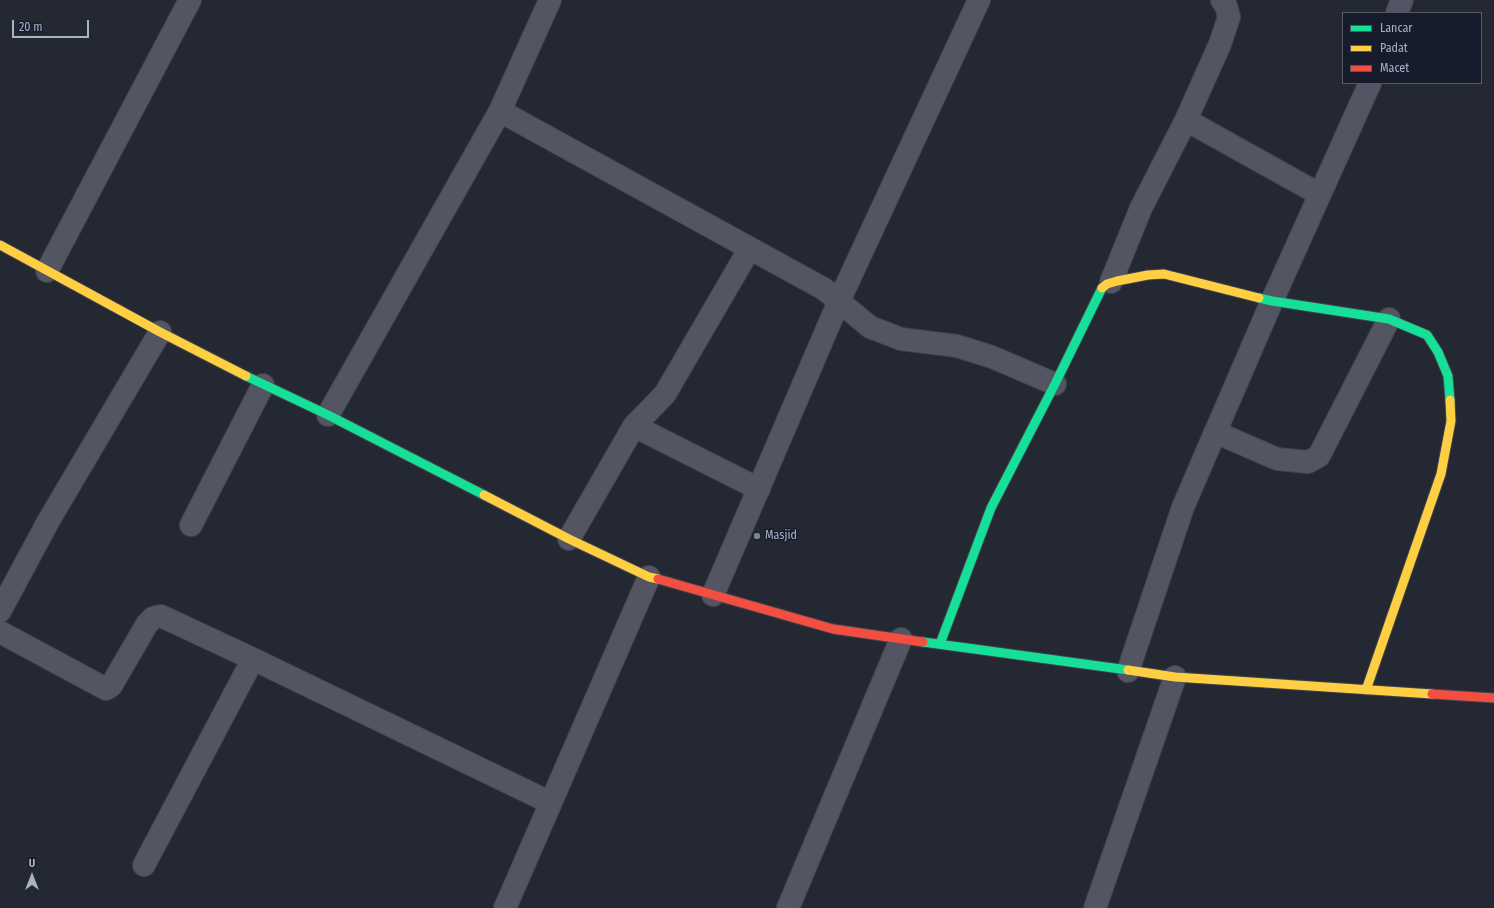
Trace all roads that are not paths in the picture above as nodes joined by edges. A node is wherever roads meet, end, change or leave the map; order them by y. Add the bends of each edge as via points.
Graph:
1 (190, 0) edge
2 (550, 0) edge
3 (979, 0) edge
4 (1222, 0) edge
5 (1402, 0) edge
6 (1397, 12) edge
7 (1370, 84) edge
8 (500, 111) junction
9 (1186, 120) junction
10 (1319, 194) junction
11 (0, 245) edge
12 (750, 248) junction
13 (47, 271) junction
14 (1112, 282) junction
15 (839, 301) junction
16 (1272, 301) junction
17 (1389, 319) junction
18 (160, 332) junction
19 (1055, 384) junction
20 (264, 385) junction
21 (328, 415) junction
22 (634, 426) junction
23 (1215, 432) junction
24 (759, 489) junction
25 (191, 525) dead end
26 (569, 539) junction
27 (649, 577) junction
28 (713, 595) junction
29 (0, 611) edge
30 (0, 632) edge
31 (901, 639) junction
32 (940, 644) junction
33 (253, 659) junction
34 (1128, 670) junction
35 (1176, 677) junction
36 (1366, 690) junction
37 (1494, 698) edge
38 (551, 803) junction
39 (144, 865) dead end
40 (504, 908) edge
41 (788, 908) edge
42 (1094, 908) edge

1 - 13 street
2 - 8 street
3 - 15 street
4 - 9 street via 1229,17 1220,44
5 - 6 street
7 - 10 street
8 - 12 street
8 - 21 street
9 - 10 street
9 - 14 street via 1141,208
10 - 16 street
11 - 13 street
12 - 15 street via 824,289
12 - 22 street via 665,394
13 - 18 street
14 - 16 street via 1164,274
14 - 19 street via 1101,289
15 - 19 street via 870,327 886,334 901,339 957,346 992,357
15 - 24 street
16 - 17 street
16 - 23 street
17 - 23 street via 1319,456 1308,462 1277,459
17 - 36 street via 1427,335 1438,352 1448,376 1450,421 1441,474
18 - 20 street
18 - 29 street via 49,520
19 - 32 street via 991,508
20 - 21 street
20 - 25 street
21 - 26 street
22 - 24 street
22 - 26 street
23 - 34 street via 1183,507
24 - 28 street
26 - 27 street
27 - 28 street
27 - 38 street
28 - 31 street via 833,629
30 - 33 street via 106,689 111,686 147,624 157,616
31 - 32 street
31 - 41 street
32 - 34 street
33 - 38 street
33 - 39 street
34 - 35 street
35 - 36 street
35 - 42 street
36 - 37 street
38 - 40 street

